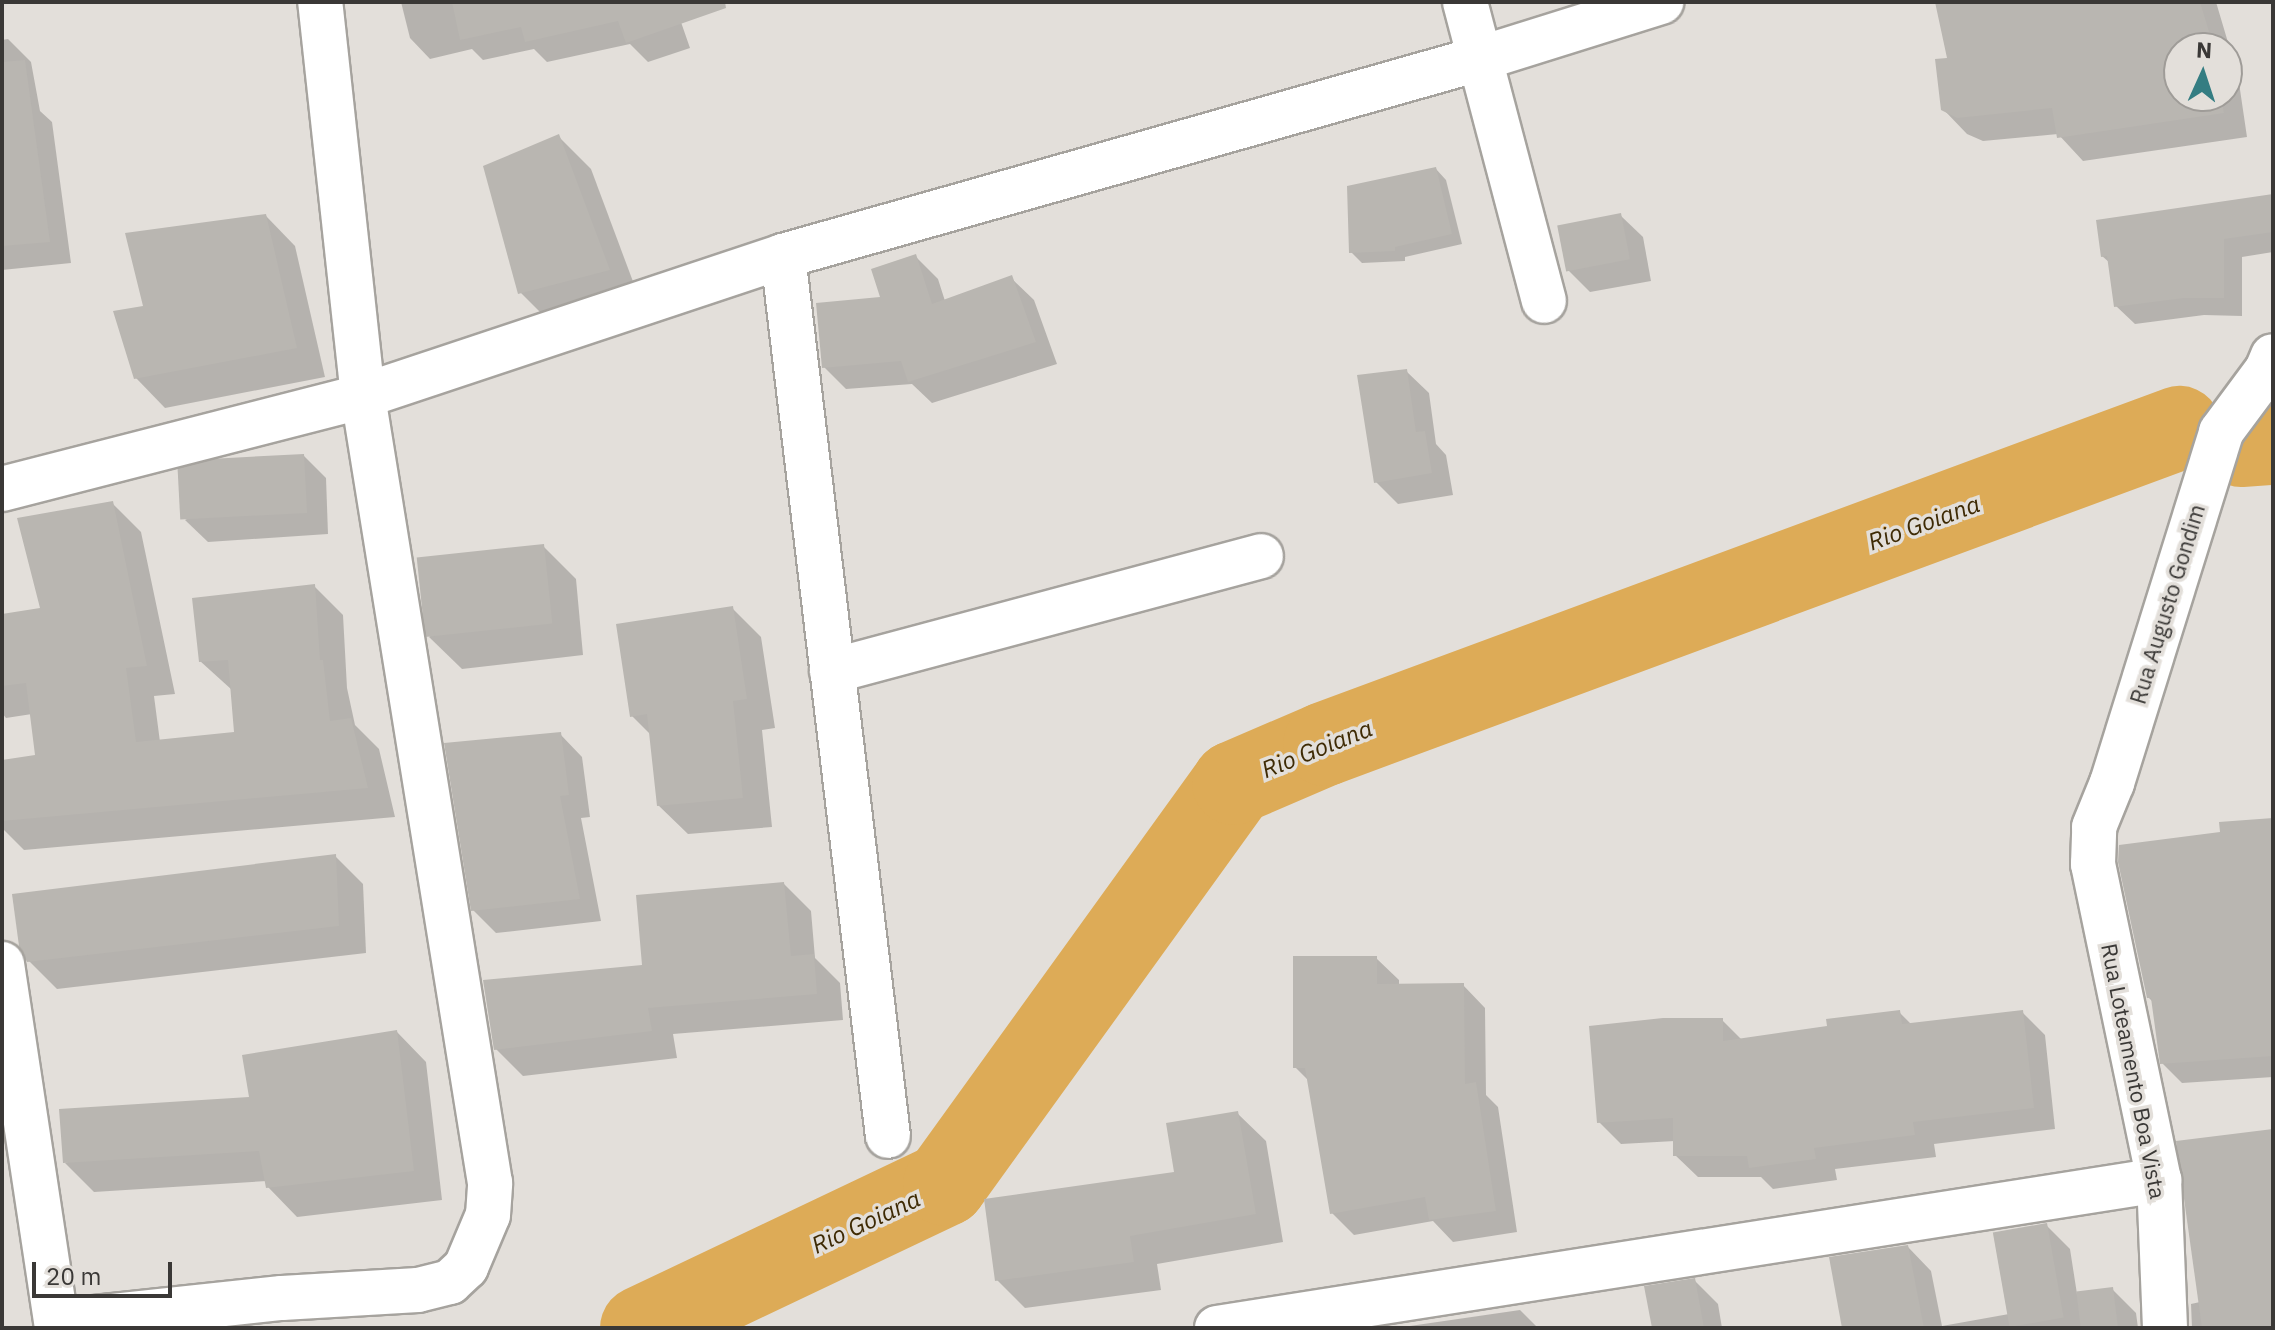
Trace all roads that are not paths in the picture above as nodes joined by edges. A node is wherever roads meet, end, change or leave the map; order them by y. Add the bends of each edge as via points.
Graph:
1 (320, 2) edge
2 (1465, 2) edge
3 (1661, 2) edge
4 (1482, 58) junction
5 (783, 256) junction
6 (1544, 301) dead end
7 (2273, 356) edge
8 (363, 396) junction
9 (2, 489) edge
10 (1261, 556) dead end
11 (832, 671) junction
12 (2093, 864) joint
13 (2, 964) edge
14 (888, 1136) dead end
15 (2159, 1180) junction
16 (57, 1325) edge
17 (1217, 1328) edge
18 (2165, 1328) edge

1 - 8 street
2 - 4 street
3 - 4 street
4 - 5 street
4 - 6 street
5 - 8 street
5 - 11 street
7 - 12 street, Rua Augusto Gondim via 2221,432 2094,827
8 - 9 street
8 - 16 street via 490,1183 480,1241 466,1267 450,1282 418,1290 282,1298
10 - 11 street
11 - 14 street
12 - 15 street, Rua Loteamento Boa Vista
13 - 16 street
15 - 17 street
15 - 18 street, Rua Loteamento Boa Vista

